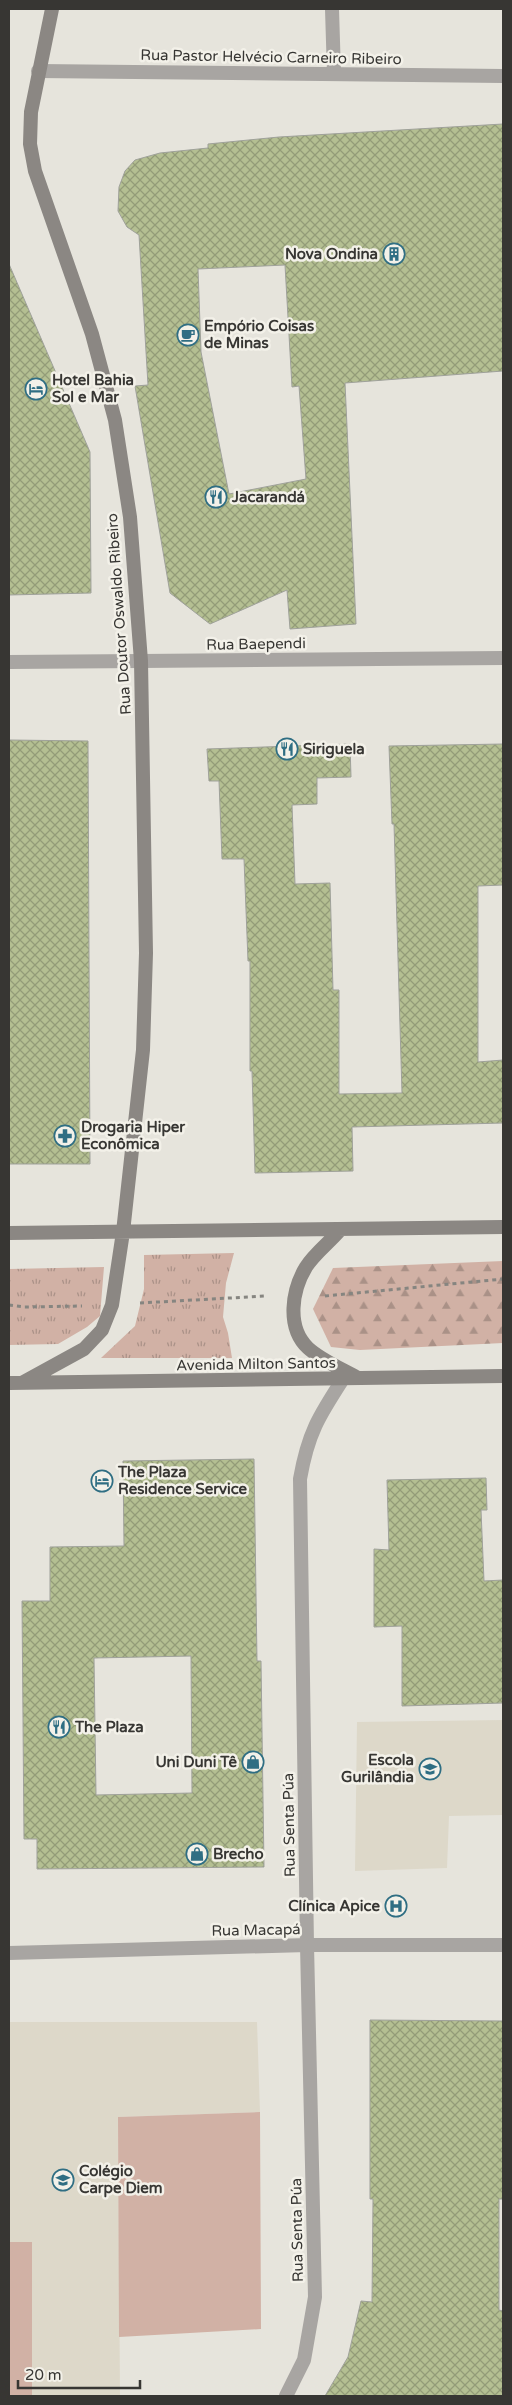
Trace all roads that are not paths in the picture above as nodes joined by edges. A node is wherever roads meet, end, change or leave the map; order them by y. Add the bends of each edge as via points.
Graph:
1 (52, 9) edge
2 (332, 9) edge
3 (38, 71) junction
4 (334, 74) junction
5 (503, 76) edge
6 (503, 658) edge
7 (141, 661) junction
8 (9, 662) edge
9 (503, 1228) edge
10 (340, 1230) junction
11 (123, 1232) junction
12 (9, 1233) edge
13 (503, 1376) edge
14 (358, 1378) junction
15 (343, 1379) junction
16 (15, 1383) edge
17 (306, 1945) junction
18 (503, 1945) edge
19 (9, 1953) edge
20 (286, 2396) edge

1 - 3 main road, Rua Doutor Oswaldo Ribeiro
2 - 4 street
3 - 4 street, Rua Pastor Helvécio Carneiro Ribeiro
3 - 7 main road, Rua Doutor Oswaldo Ribeiro via 30,144 35,171 92,334 116,420 130,517
4 - 5 street, Rua Pastor Helvécio Carneiro Ribeiro
6 - 7 street, Rua Baependi
7 - 8 street, Rua Baependi
7 - 11 main road, Rua Doutor Oswaldo Ribeiro via 146,953 143,1050
9 - 10 main road
10 - 11 main road
10 - 14 main road via 307,1265 296,1287 292,1309 297,1334 308,1349
11 - 12 main road
11 - 16 main road, Rua Doutor Oswaldo Ribeiro via 112,1305 102,1330 84,1349
13 - 14 main road, Avenida Milton Santos
14 - 15 main road, Avenida Milton Santos
15 - 16 main road, Avenida Milton Santos
15 - 17 street, Rua Senta Púa via 314,1427 306,1446 300,1479
17 - 18 street, Rua Macapá
17 - 19 street, Rua Macapá
17 - 20 street, Rua Senta Púa via 315,2297 304,2360

